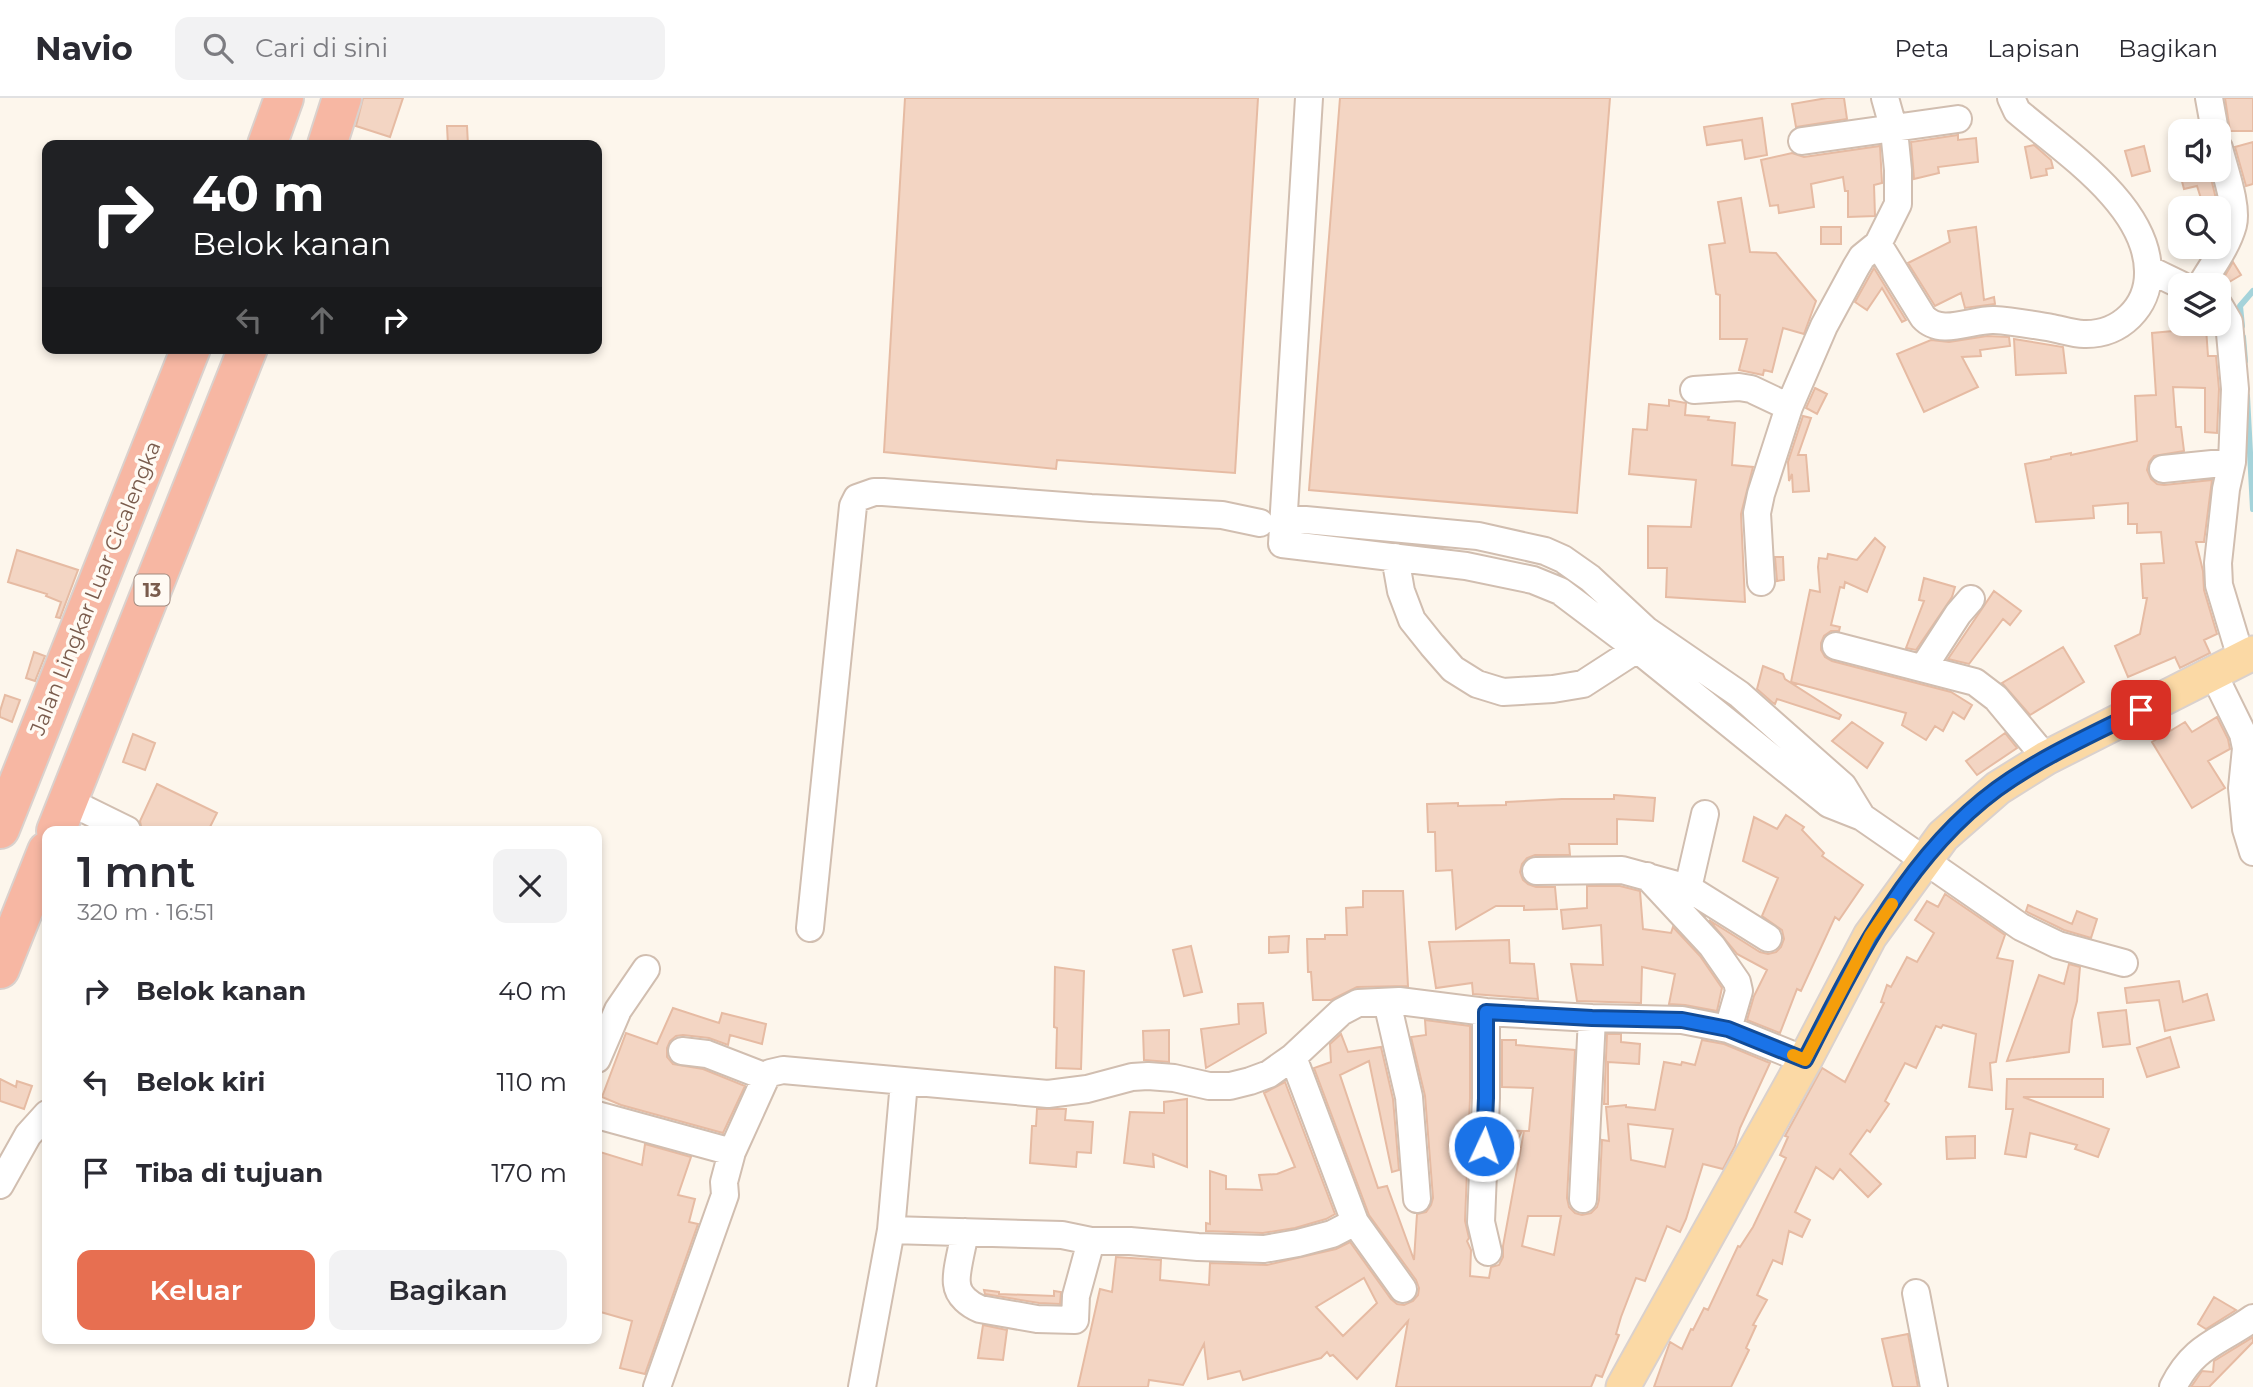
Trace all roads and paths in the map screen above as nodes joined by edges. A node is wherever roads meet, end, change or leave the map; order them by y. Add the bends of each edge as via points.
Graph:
1 (284, 98) edge
2 (342, 98) edge
3 (1309, 98) edge
4 (1885, 98) edge
5 (2011, 98) edge
6 (2209, 98) edge
7 (1958, 119) dead end
8 (2213, 119) edge
9 (1894, 130) junction
10 (269, 140) edge
11 (329, 140) edge
12 (1802, 141) dead end
13 (2227, 182) edge
14 (1878, 244) junction
15 (2148, 269) junction
16 (2208, 273) edge
17 (2168, 279) edge
18 (2231, 334) edge
19 (189, 354) edge
20 (246, 354) edge
21 (1694, 390) dead end
22 (1789, 407) junction
23 (2232, 462) junction
24 (2162, 470) dead end
25 (1272, 521) junction
26 (1395, 557) junction
27 (1761, 582) dead end
28 (1971, 599) dead end
29 (1642, 640) junction
30 (1836, 646) dead end
31 (2240, 659) edge
32 (1923, 668) junction
33 (2046, 758) junction
34 (1705, 814) dead end
35 (62, 816) edge
36 (108, 826) edge
37 (0, 829) edge
38 (2253, 852) edge
39 (1924, 861) junction
40 (1536, 871) dead end
41 (42, 876) edge
42 (1647, 876) junction
43 (1688, 888) junction
44 (810, 928) dead end
45 (1768, 938) dead end
46 (2124, 962) dead end
47 (0, 969) edge
48 (646, 969) dead end
49 (1388, 1002) junction
50 (1486, 1012) junction
51 (1592, 1018) junction
52 (1728, 1029) junction
53 (602, 1047) edge
54 (682, 1051) dead end
55 (1293, 1057) junction
56 (1805, 1060) junction
57 (766, 1077) junction
58 (904, 1082) junction
59 (602, 1116) edge
60 (42, 1120) edge
61 (732, 1152) junction
62 (0, 1185) edge
63 (1417, 1199) dead end
64 (1583, 1199) dead end
65 (1355, 1222) junction
66 (891, 1230) junction
67 (965, 1232) junction
68 (1091, 1241) junction
69 (1488, 1252) dead end
70 (1403, 1289) dead end
71 (1916, 1293) dead end
72 (2253, 1318) edge
73 (657, 1387) edge
74 (862, 1387) edge
75 (1623, 1387) edge
76 (1934, 1387) edge
77 (2173, 1387) edge

1 - 10 highway
2 - 11 highway
3 - 25 street
4 - 9 street
5 - 15 street via 2017,111 2099,178 2137,232
6 - 8 street
7 - 9 street
9 - 12 street
9 - 14 street via 1898,204
13 - 16 street via 2233,223
14 - 15 street via 1923,317 1928,323 1946,327 1992,320 2095,333 2129,319 2138,309 2147,289
14 - 22 street via 1856,267
15 - 17 street
18 - 23 street via 2235,389
19 - 37 highway, Jalan Lingkar Luar Cicalengka
20 - 35 highway, 13
21 - 22 street via 1751,389
22 - 27 street via 1761,494
23 - 24 street
23 - 31 street via 2218,563 2219,585
25 - 26 street via 1282,544
25 - 29 street via 1478,536 1545,551 1590,578
25 - 44 street via 883,492 857,498
26 - 29 street via 1466,565 1533,580
26 - 29 street via 1412,620 1452,669 1477,684 1503,692 1583,684
28 - 32 street
29 - 39 street via 1829,804 1861,817
30 - 32 street
31 - 33 main road
31 - 38 street via 2246,748 2242,788
32 - 33 street via 1975,682 1987,690
33 - 39 main road via 1965,815
34 - 43 street
35 - 36 street
39 - 46 street via 2021,927 2058,945
39 - 56 main road via 1870,936
40 - 42 street via 1622,870
41 - 47 highway
42 - 43 street
42 - 52 street via 1712,946 1737,982
43 - 45 street
48 - 53 street via 618,1010
49 - 50 street
49 - 55 street via 1350,1006
49 - 63 street via 1409,1097
50 - 51 street
50 - 69 street via 1481,1222
51 - 52 street via 1682,1020
51 - 64 street
52 - 56 street
54 - 57 street via 707,1055
55 - 58 street via 1269,1074 1230,1086 1148,1076 1048,1094
55 - 65 street
56 - 75 main road
57 - 58 street via 783,1070
57 - 61 street
58 - 66 street
59 - 61 street
60 - 62 street
61 - 73 street via 725,1195
65 - 68 street via 1332,1234 1264,1249
65 - 70 street
66 - 67 street
66 - 74 street
67 - 68 street via 1062,1235
67 - 68 street via 957,1284 966,1301 980,1309 1037,1319 1075,1320 1076,1296
71 - 76 street
72 - 77 street via 2191,1358

